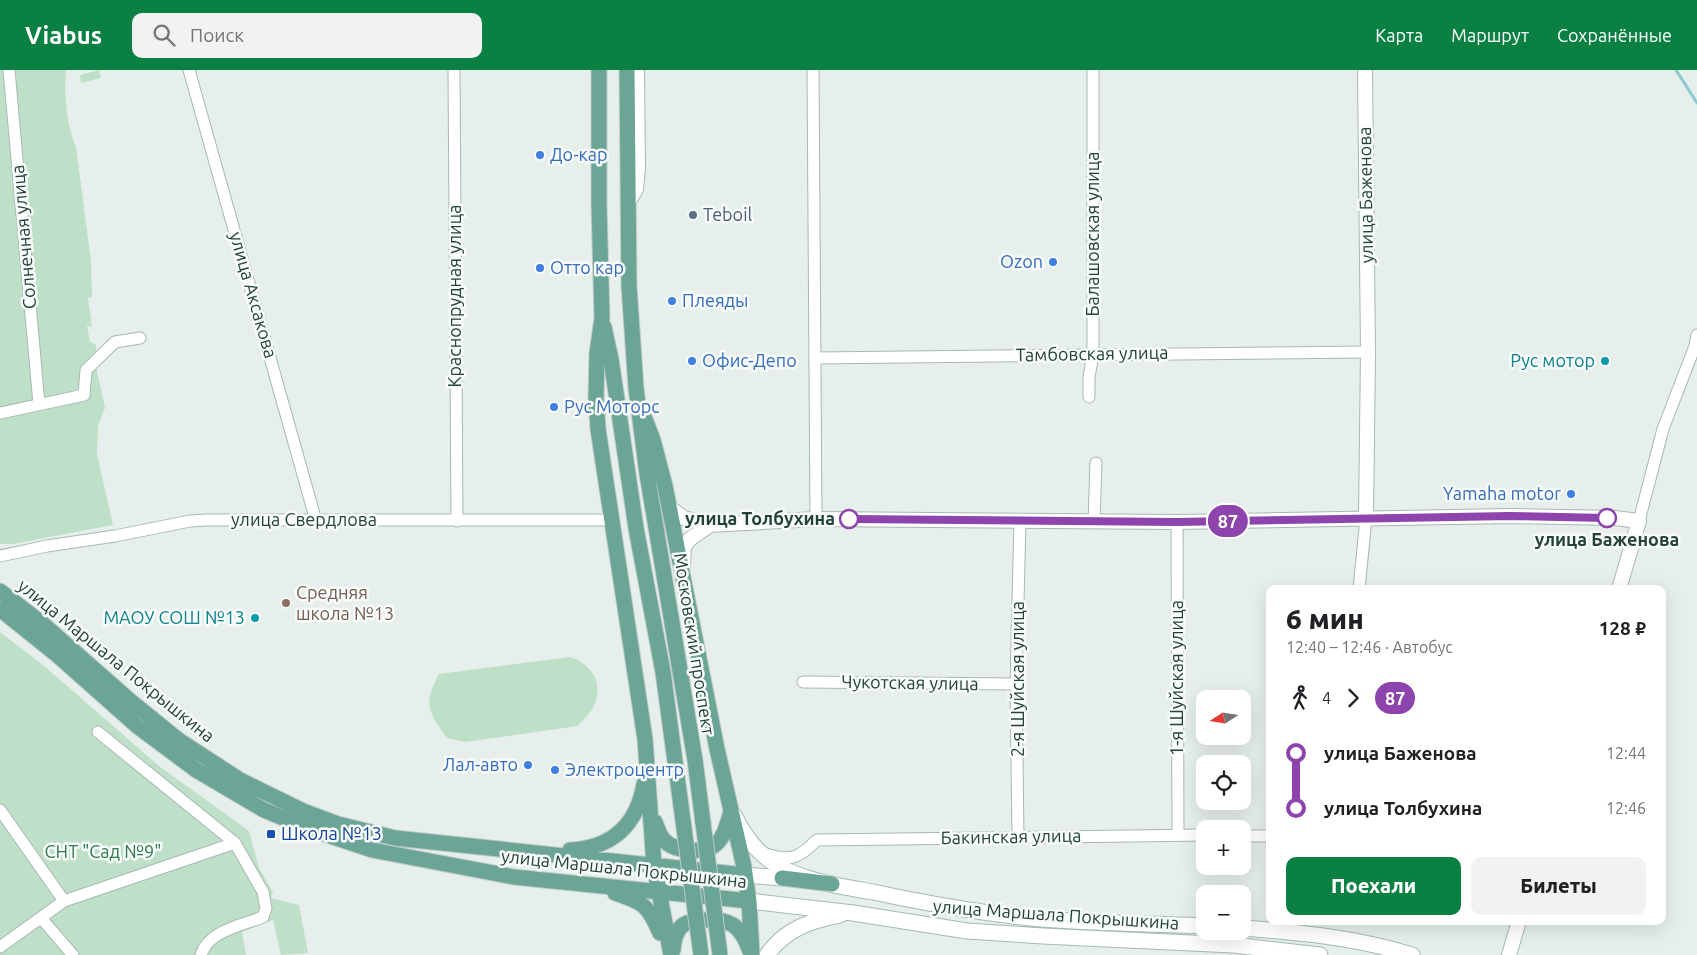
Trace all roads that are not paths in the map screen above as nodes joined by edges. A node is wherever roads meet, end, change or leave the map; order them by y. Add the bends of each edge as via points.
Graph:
1 (9, 70) edge
2 (189, 70) edge
3 (454, 70) edge
4 (599, 70) edge
5 (627, 70) edge
6 (637, 70) edge
7 (814, 70) edge
8 (1093, 70) edge
9 (1365, 70) edge
10 (628, 203) junction
11 (602, 318) junction
12 (1697, 335) edge
13 (140, 338) dead end
14 (1368, 352) junction
15 (1093, 354) junction
16 (816, 358) junction
17 (637, 396) junction
18 (1089, 397) dead end
19 (39, 404) junction
20 (0, 413) edge
21 (1096, 463) dead end
22 (670, 508) junction
23 (1366, 518) junction
24 (816, 519) junction
25 (612, 520) junction
26 (316, 521) junction
27 (457, 521) junction
28 (1020, 521) junction
29 (1094, 521) junction
30 (1639, 521) junction
31 (1177, 522) junction
32 (710, 525) junction
33 (0, 556) edge
34 (682, 568) junction
35 (1359, 585) edge
36 (1620, 585) edge
37 (0, 591) edge
38 (0, 609) edge
39 (803, 682) dead end
40 (1016, 684) junction
41 (98, 732) dead end
42 (647, 762) junction
43 (649, 802) junction
44 (732, 809) junction
45 (0, 810) edge
46 (1178, 835) junction
47 (1196, 835) edge
48 (1251, 836) edge
49 (1266, 836) edge
50 (1018, 837) junction
51 (235, 843) junction
52 (758, 851) junction
53 (528, 853) junction
54 (654, 865) junction
55 (745, 875) junction
56 (832, 884) junction
57 (587, 885) junction
58 (659, 892) junction
59 (64, 901) junction
60 (749, 901) junction
61 (853, 912) junction
62 (42, 918) junction
63 (1518, 925) edge
64 (1196, 926) edge
65 (1251, 929) edge
66 (0, 947) edge
67 (73, 955) edge
68 (201, 955) edge
69 (671, 955) edge
70 (700, 955) edge
71 (720, 955) edge
72 (752, 955) edge
73 (767, 955) edge
74 (1320, 955) edge
75 (1412, 955) edge
76 (1509, 955) edge

1 - 19 street, Солнечная улица
2 - 26 street, улица Аксакова
3 - 27 street, Краснопрудная улица
4 - 11 main road
5 - 10 main road, Московский проспект
6 - 10 street via 638,167 636,189
7 - 16 street
8 - 15 street, Балашовская улица
9 - 14 street, улица Баженова
10 - 17 main road, Московский проспект via 629,286
11 - 25 main road via 597,353 597,406
11 - 70 main road, Московский проспект, bridge via 663,672
12 - 30 street via 1663,429
13 - 19 street via 115,342 86,370 84,394
14 - 15 street, Тамбовская улица
14 - 23 street, улица Баженова
15 - 16 street, Тамбовская улица
15 - 18 street, Балашовская улица
16 - 24 street
17 - 22 main road via 653,440
17 - 71 main road, Московский проспект, bridge via 693,751
19 - 20 street
21 - 29 street
22 - 32 street via 684,518
22 - 34 main road
23 - 30 street via 1510,516
23 - 31 street
23 - 35 street, улица Баженова
24 - 28 street
24 - 32 street
25 - 27 street, улица Свердлова
25 - 42 main road
26 - 27 street, улица Свердлова
26 - 33 street, улица Свердлова via 207,520
28 - 29 street
28 - 40 street, 2-я Шуйская улица
29 - 31 street
30 - 36 street
31 - 46 street, 1-я Шуйская улица
32 - 34 street via 684,546
34 - 44 main road
37 - 53 main road, улица Маршала Покрышкина via 180,741 270,796 319,817 376,834
38 - 57 main road, улица Маршала Покрышкина via 171,752 264,810 372,850 514,878
39 - 40 street, Чукотская улица
40 - 50 street, 2-я Шуйская улица
41 - 51 street
42 - 43 main road
42 - 53 main road via 635,813 618,834 590,848
43 - 44 main road via 663,840 675,848 691,850 709,849 717,844 726,830
43 - 54 main road
44 - 52 main road via 745,835
44 - 55 main road
45 - 59 street
46 - 47 street, Бакинская улица
46 - 50 street, Бакинская улица
48 - 49 street
50 - 52 street, Бакинская улица via 817,840 803,853 790,858
51 - 59 street
51 - 68 street via 263,892 266,908 263,917 214,936 202,949
52 - 56 main road via 782,868
53 - 54 main road, улица Маршала Покрышкина
54 - 55 main road, улица Маршала Покрышкина
54 - 58 main road
55 - 56 main road, улица Маршала Покрышкина
55 - 60 main road
56 - 64 main road, улица Маршала Покрышкина via 1012,916
57 - 58 main road, улица Маршала Покрышкина
57 - 69 main road via 631,898 645,906
58 - 60 main road, улица Маршала Покрышкина
58 - 69 main road
59 - 62 street
60 - 61 main road, улица Маршала Покрышкина
60 - 72 main road
61 - 73 main road via 800,926 778,941
61 - 74 main road, улица Маршала Покрышкина via 974,931 1233,945
62 - 66 street
62 - 67 street
63 - 76 street
65 - 75 main road via 1344,940
69 - 72 main road via 677,931 688,922 700,919 722,920 734,926

